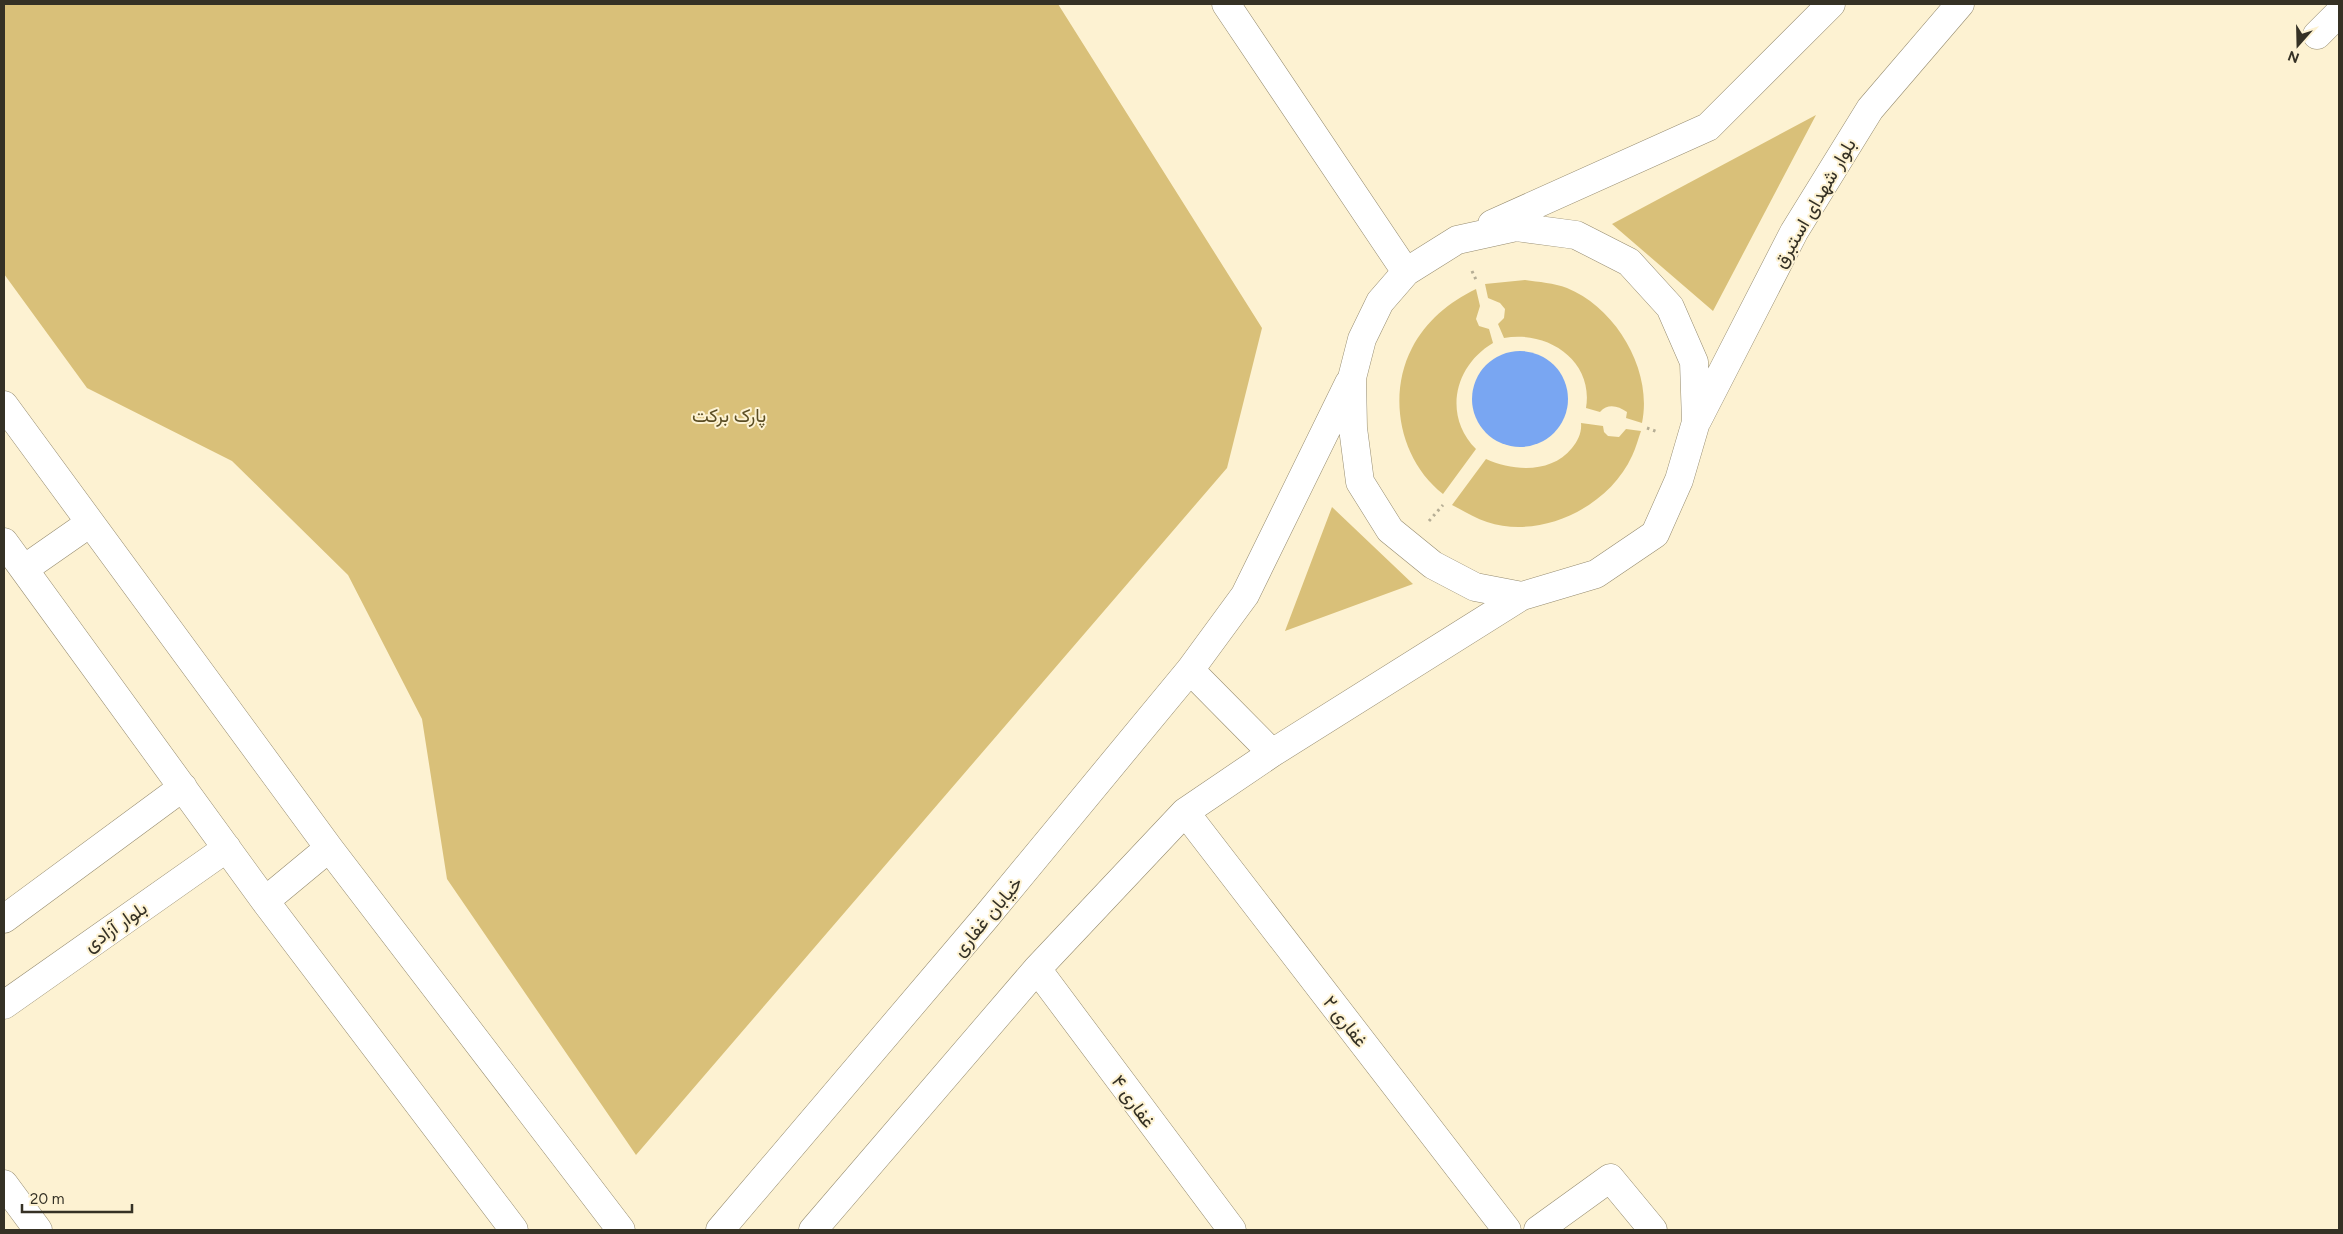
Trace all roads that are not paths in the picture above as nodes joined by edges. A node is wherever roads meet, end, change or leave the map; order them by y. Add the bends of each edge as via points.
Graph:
1 (1226, 4) edge
2 (1831, 4) edge
3 (1952, 7) edge
4 (2339, 13) edge
5 (2317, 36) dead end
6 (1457, 240) junction
7 (1406, 272) junction
8 (1352, 378) junction
9 (4, 405) edge
10 (1696, 422) junction
11 (90, 523) junction
12 (4, 542) edge
13 (24, 569) junction
14 (1522, 596) junction
15 (1190, 670) junction
16 (1272, 753) junction
17 (183, 787) junction
18 (1185, 812) junction
19 (227, 848) junction
20 (329, 848) junction
21 (265, 901) junction
22 (4, 919) edge
23 (1037, 969) junction
24 (4, 1005) edge
25 (4, 1184) edge
26 (38, 1230) edge
27 (514, 1230) edge
28 (621, 1230) edge
29 (720, 1230) edge
30 (815, 1230) edge
31 (1232, 1230) edge
32 (1507, 1230) edge
33 (1538, 1230) edge
34 (1652, 1230) edge

1 - 7 street
2 - 6 street via 1708,127
3 - 10 street, بلوار شهدای استبرق via 1870,109 1794,232
4 - 5 street
6 - 7 street
6 - 10 street via 1516,227 1576,235 1629,262 1670,307 1694,362
7 - 8 street via 1380,302 1362,338
8 - 14 street via 1353,428 1360,482 1390,530 1433,565 1475,587
8 - 15 street, خیابان غفاری via 1245,595
9 - 11 street
10 - 14 street via 1679,480 1655,534 1596,574
11 - 13 street
11 - 20 street
12 - 13 street
13 - 17 street
14 - 16 street
15 - 16 street
15 - 29 street, خیابان غفاری via 986,917
16 - 18 street
17 - 19 street
17 - 22 street
18 - 23 street
18 - 32 street, غفاری ۲
19 - 21 street
19 - 24 street, بلوار آزادی
20 - 21 street
20 - 28 street
21 - 27 street
23 - 30 street
23 - 31 street, غفاری ۴
25 - 26 street
33 - 34 street via 1610,1178

